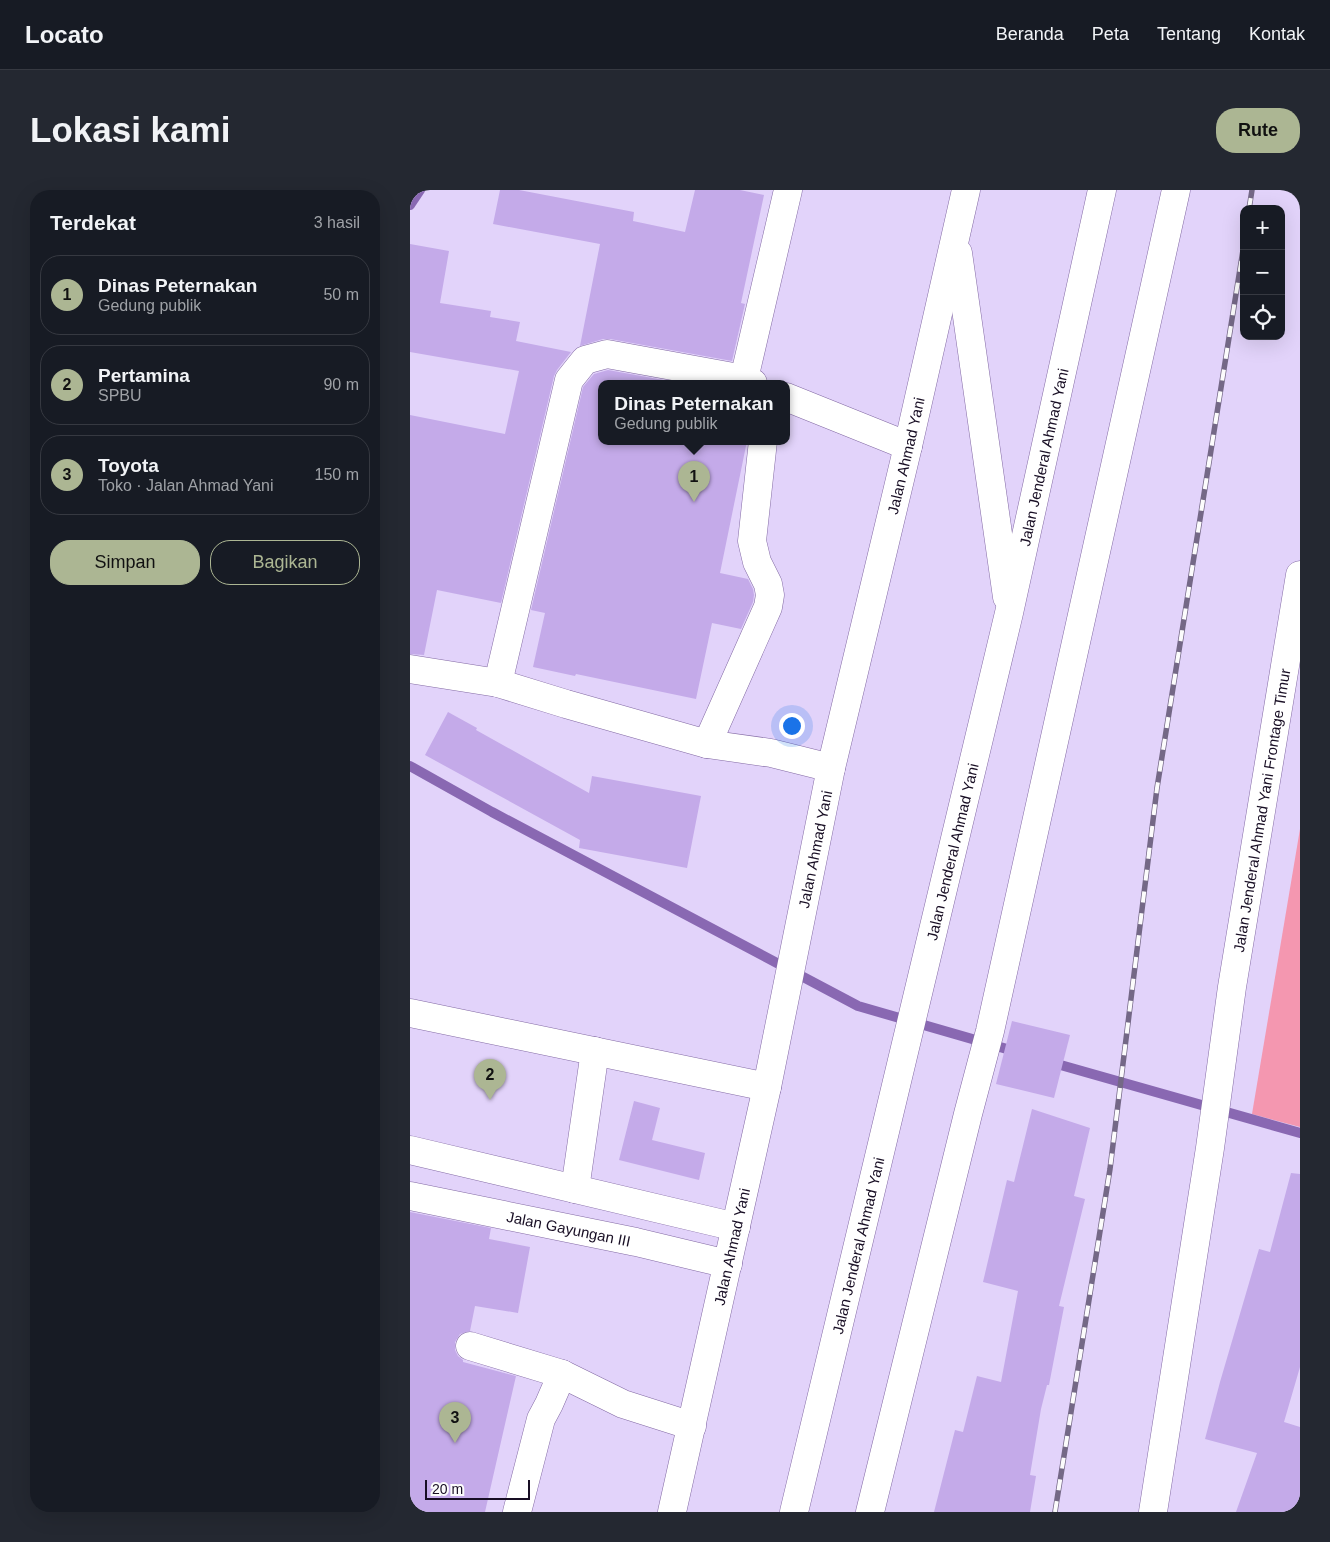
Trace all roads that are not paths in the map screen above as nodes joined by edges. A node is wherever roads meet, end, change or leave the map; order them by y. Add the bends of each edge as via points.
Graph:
1 (788, 190) edge
2 (966, 190) edge
3 (1102, 190) edge
4 (1176, 190) edge
5 (956, 236) junction
6 (743, 380) edge
7 (748, 380) edge
8 (790, 399) edge
9 (763, 445) edge
10 (908, 446) junction
11 (1300, 576) edge
12 (1009, 613) junction
13 (410, 669) edge
14 (498, 683) junction
15 (707, 744) junction
16 (831, 768) junction
17 (410, 1013) edge
18 (595, 1051) junction
19 (767, 1087) junction
20 (410, 1150) edge
21 (575, 1189) junction
22 (410, 1196) edge
23 (736, 1227) junction
24 (728, 1264) junction
25 (470, 1346) dead end
26 (562, 1374) junction
27 (692, 1426) junction
28 (517, 1512) edge
29 (672, 1512) edge
30 (794, 1512) edge
31 (870, 1512) edge
32 (1153, 1512) edge

1 - 7 main road
2 - 5 main road, Jalan Ahmad Yani
3 - 12 main road, Jalan Jenderal Ahmad Yani
4 - 31 main road via 990,1031
5 - 10 main road, Jalan Ahmad Yani
5 - 12 main road
6 - 14 main road via 607,354 585,360 569,380
8 - 10 main road
9 - 15 main road via 752,541 757,562 768,584 768,607
10 - 16 main road, Jalan Ahmad Yani
11 - 32 main road, Jalan Jenderal Ahmad Yani Frontage Timur via 1232,987
12 - 30 main road, Jalan Jenderal Ahmad Yani
13 - 14 main road
14 - 15 main road
15 - 16 main road via 771,753
16 - 19 main road, Jalan Ahmad Yani
17 - 18 main road
18 - 19 main road
18 - 21 main road
19 - 23 main road, Jalan Ahmad Yani
20 - 21 main road
21 - 23 main road
22 - 24 main road, Jalan Gayungan III
23 - 24 main road, Jalan Ahmad Yani
24 - 27 main road, Jalan Ahmad Yani
25 - 26 main road
26 - 27 main road via 623,1404
26 - 28 main road via 541,1419
27 - 29 main road, Jalan Ahmad Yani

